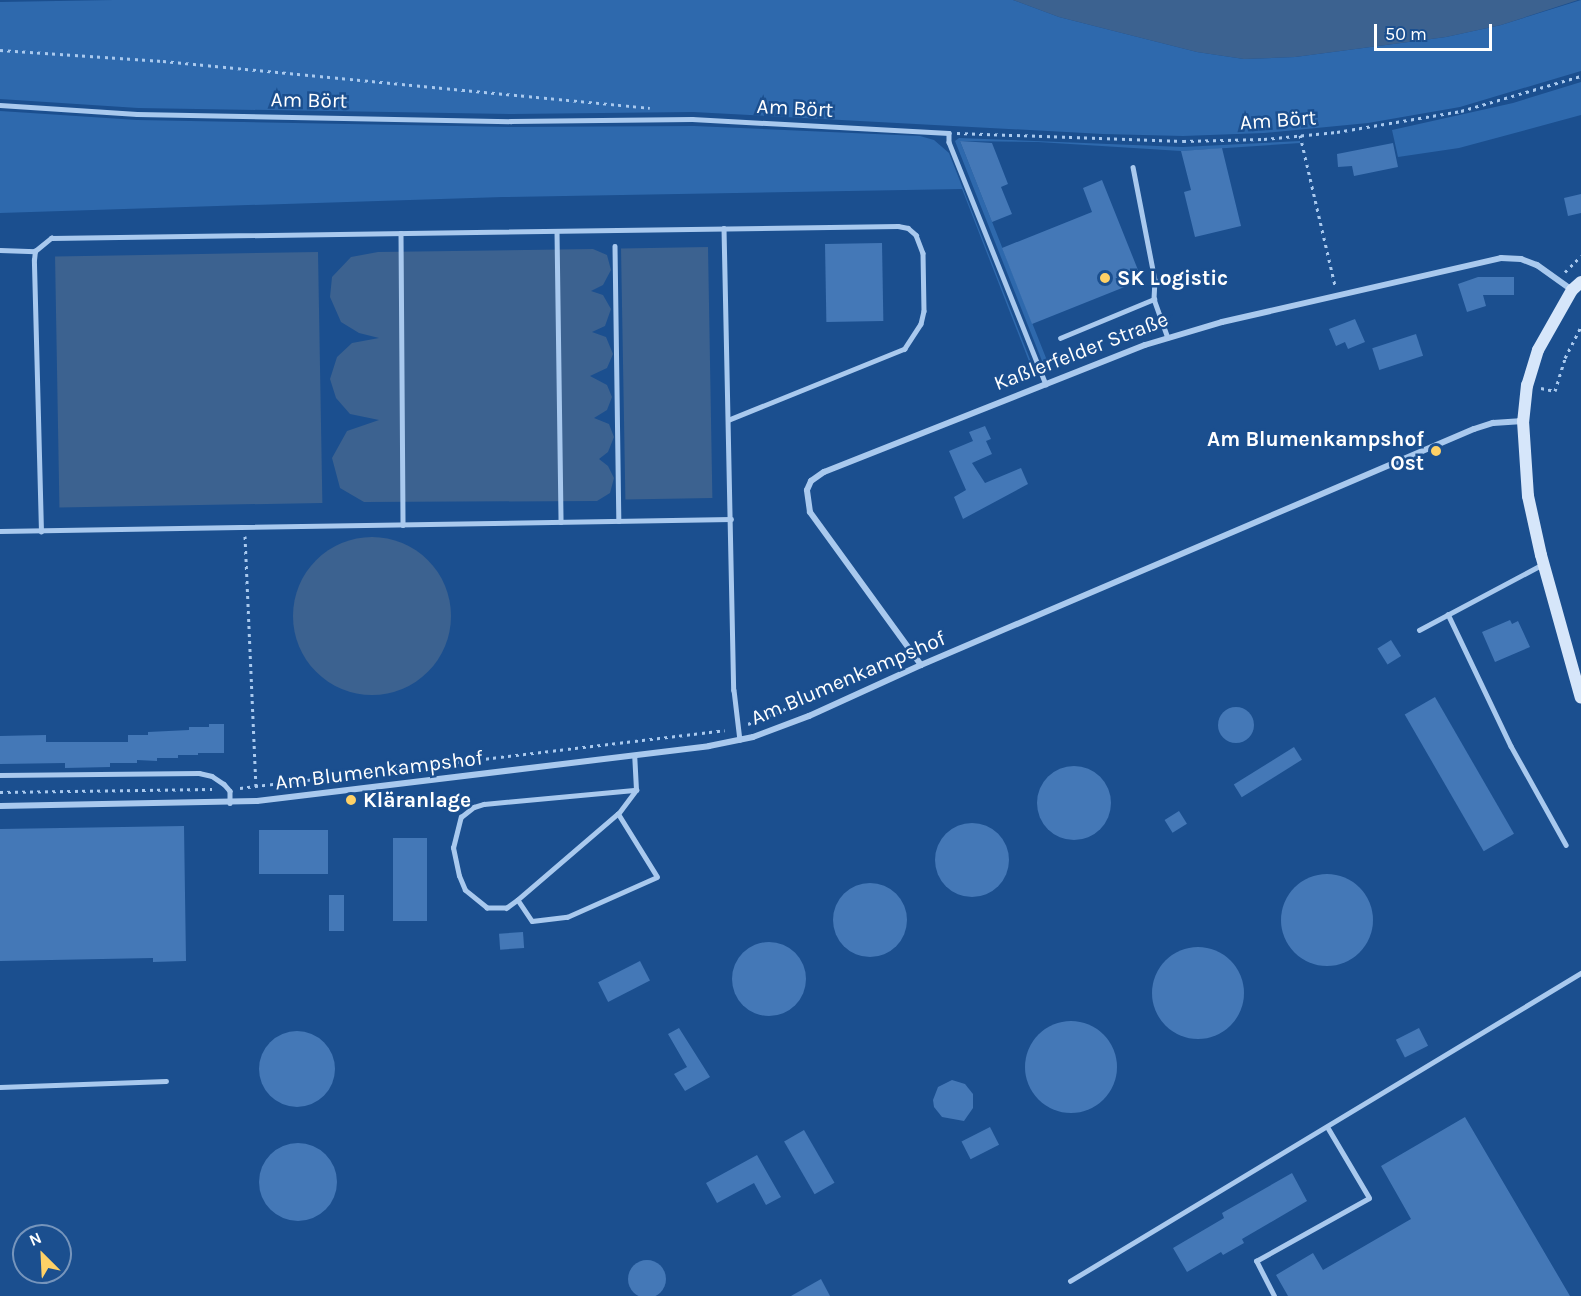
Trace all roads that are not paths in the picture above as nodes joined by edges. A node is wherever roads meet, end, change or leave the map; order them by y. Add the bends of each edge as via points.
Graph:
1 (0, 105) edge
2 (1133, 167) dead end
3 (724, 228) junction
4 (557, 231) junction
5 (401, 233) junction
6 (615, 246) dead end
7 (0, 250) edge
8 (35, 251) junction
9 (1576, 286) edge
10 (1154, 299) junction
11 (1060, 338) dead end
12 (1168, 338) junction
13 (1047, 384) junction
14 (729, 420) junction
15 (1523, 421) junction
16 (731, 519) junction
17 (619, 521) junction
18 (561, 522) junction
19 (404, 525) junction
20 (0, 531) edge
21 (41, 532) junction
22 (1544, 564) junction
23 (1448, 614) junction
24 (1419, 630) dead end
25 (921, 665) junction
26 (1581, 698) edge
27 (740, 740) junction
28 (634, 756) junction
29 (0, 775) edge
30 (636, 790) junction
31 (230, 803) junction
32 (0, 806) edge
33 (618, 814) junction
34 (1566, 845) dead end
35 (518, 900) junction
36 (1581, 973) edge
37 (166, 1081) dead end
38 (0, 1087) edge
39 (1327, 1127) junction
40 (1070, 1281) dead end
41 (1275, 1296) edge

1 - 13 lane, Am Bört via 137,114 511,121 692,119 949,133 949,142
2 - 10 lane via 1155,280
3 - 4 lane
3 - 14 lane
3 - 14 lane via 898,226 916,235 923,253 921,324 905,349
4 - 5 lane
4 - 18 lane
5 - 8 lane via 51,238
5 - 19 lane
6 - 17 lane
7 - 8 lane
8 - 21 lane
9 - 12 street, Kaßlerfelder Straße via 1556,281 1537,265 1521,259 1501,258 1232,319
9 - 15 street via 1538,350 1527,385
10 - 11 lane
10 - 12 lane
12 - 13 street, Kaßlerfelder Straße
13 - 25 street, Kaßlerfelder Straße via 824,472 811,481 806,499 810,512
14 - 16 lane
15 - 22 street via 1528,496
15 - 25 street, Am Blumenkampshof via 1474,429
16 - 17 lane
16 - 27 lane
17 - 18 lane
18 - 19 lane
19 - 21 lane
20 - 21 lane
22 - 23 lane
22 - 26 street
23 - 24 lane
23 - 34 lane via 1511,746
25 - 27 street, Am Blumenkampshof via 809,716
27 - 28 street, Am Blumenkampshof
28 - 30 lane
28 - 31 street, Am Blumenkampshof
29 - 31 lane via 199,772 212,776 228,789
30 - 33 lane
30 - 35 lane via 484,804 461,817 453,848 465,891 487,908 507,908
31 - 32 street, Am Blumenkampshof
33 - 35 lane
33 - 35 lane via 657,877 567,916 531,921
36 - 39 lane
37 - 38 lane
39 - 40 lane
39 - 41 lane via 1369,1198 1256,1261

